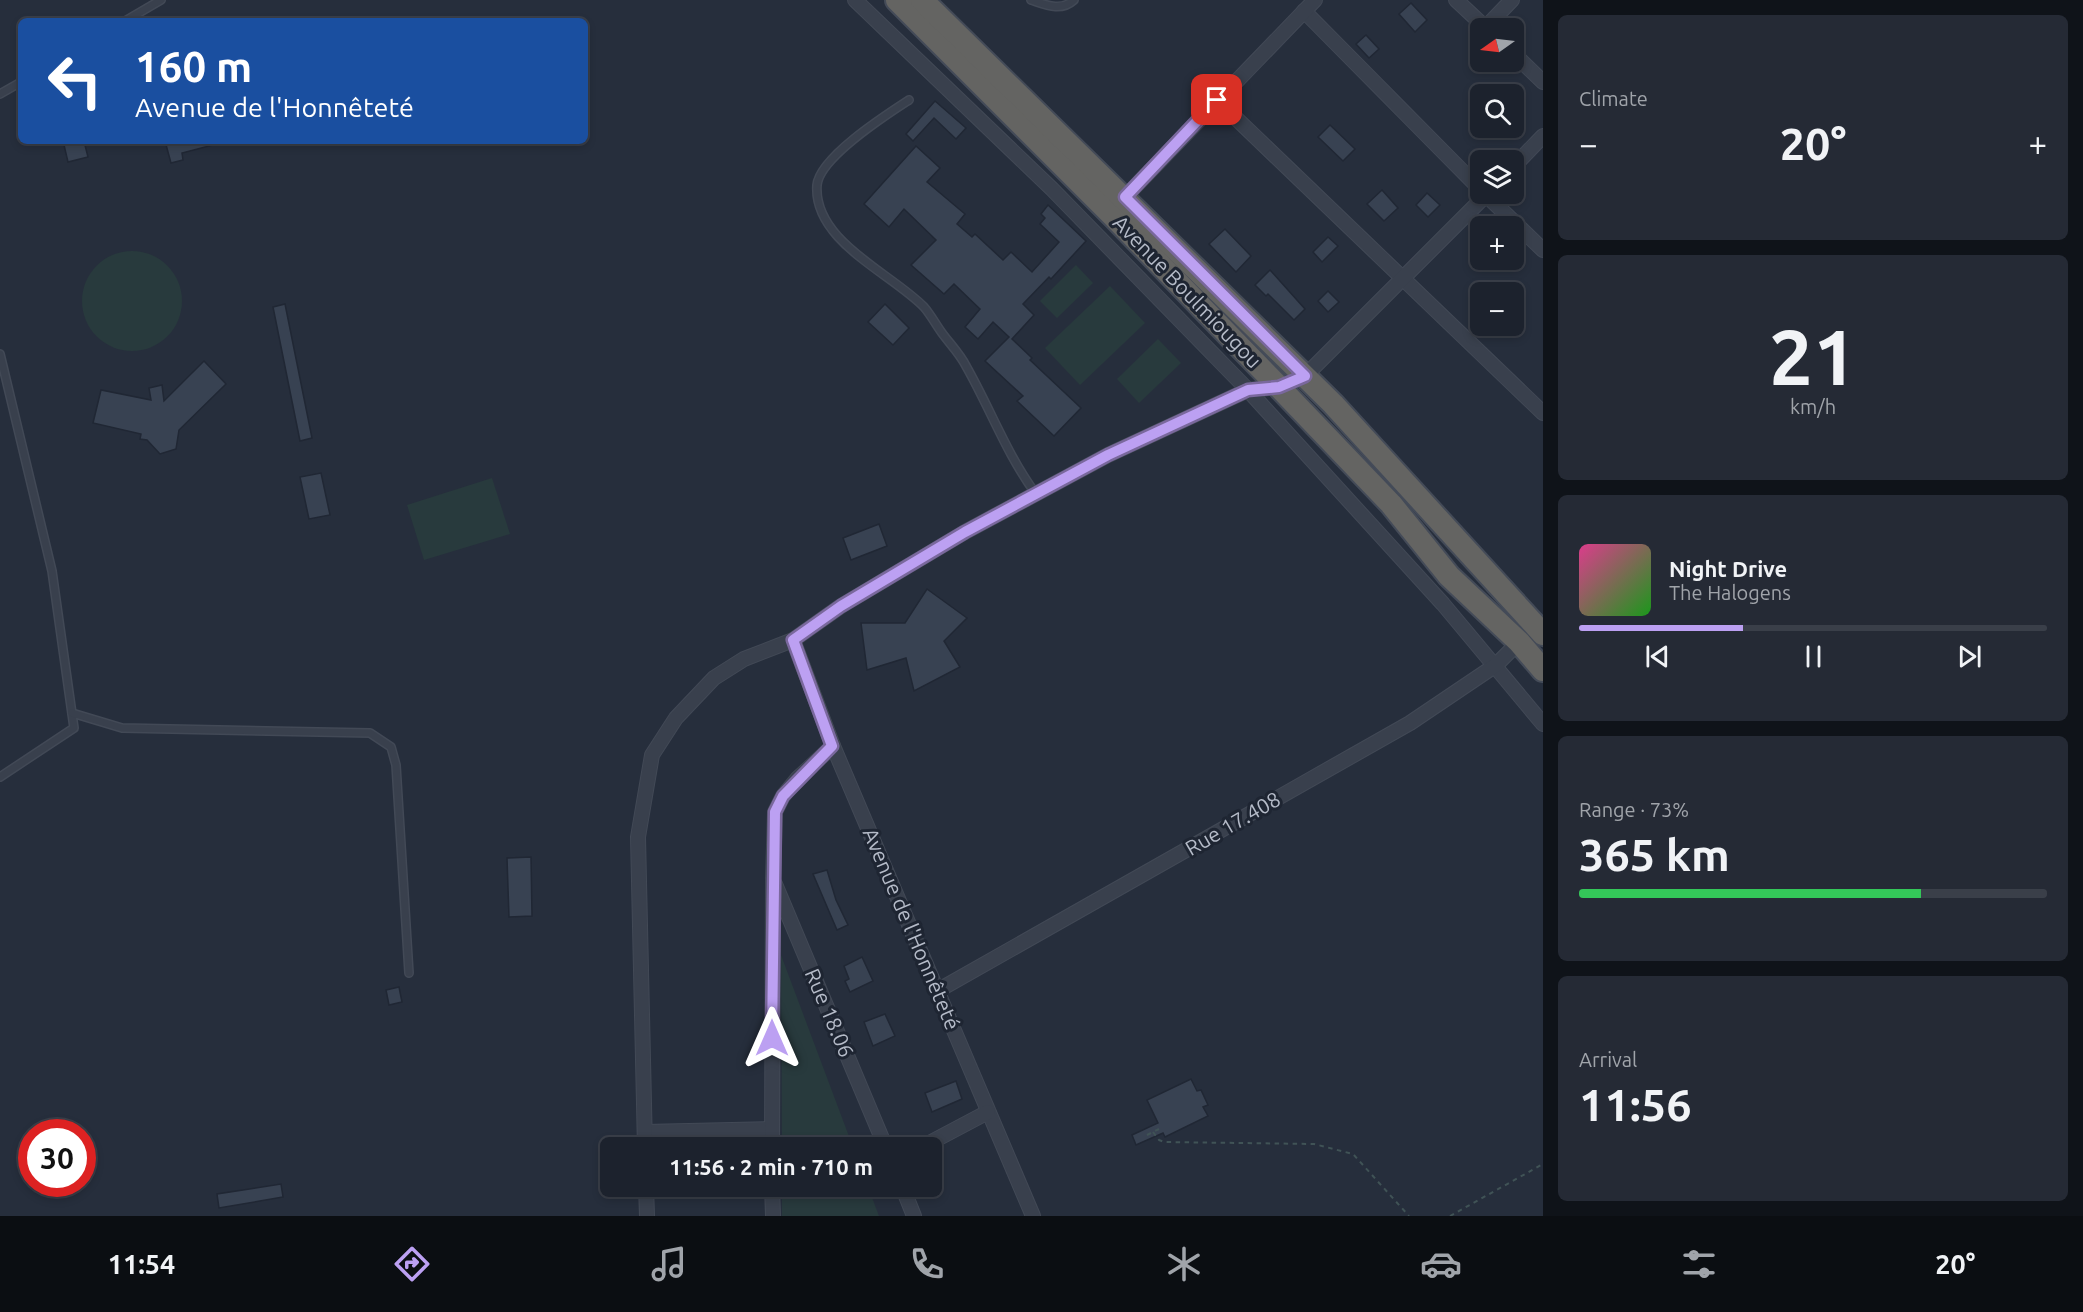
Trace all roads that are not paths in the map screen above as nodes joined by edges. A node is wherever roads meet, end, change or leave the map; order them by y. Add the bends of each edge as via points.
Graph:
1 (161, 0) edge
2 (855, 0) edge
3 (897, 0) edge
4 (922, 0) edge
5 (1031, 0) edge
6 (1074, 0) edge
7 (1315, 0) edge
8 (1456, 0) edge
9 (1512, 0) edge
10 (1304, 11) junction
11 (130, 18) edge
12 (1475, 18) edge
13 (1495, 18) edge
14 (1524, 64) edge
15 (1543, 82) edge
16 (18, 84) edge
17 (0, 94) edge
18 (909, 100) dead end
19 (1217, 100) junction
20 (1543, 136) edge
21 (1524, 156) edge
22 (1470, 179) edge
23 (1125, 197) junction
24 (1473, 204) edge
25 (1495, 204) edge
26 (1543, 250) edge
27 (1402, 278) junction
28 (0, 354) edge
29 (1305, 376) junction
30 (1279, 387) junction
31 (1248, 390) junction
32 (1543, 413) edge
33 (1036, 494) junction
34 (1543, 634) edge
35 (793, 640) junction
36 (1520, 642) junction
37 (1496, 665) junction
38 (1543, 670) edge
39 (72, 713) junction
40 (1543, 724) edge
41 (832, 746) junction
42 (0, 777) edge
43 (773, 878) junction
44 (409, 973) dead end
45 (937, 991) junction
46 (988, 1112) junction
47 (771, 1129) junction
48 (645, 1132) junction
49 (645, 1137) edge
50 (771, 1137) edge
51 (881, 1137) edge
52 (941, 1137) edge
53 (646, 1197) edge
54 (772, 1197) edge
55 (906, 1197) edge
56 (647, 1216) edge
57 (773, 1216) edge
58 (914, 1216) edge
59 (1033, 1216) edge

1 - 11 lane
2 - 31 street via 1052,189
3 - 30 highway, Avenue Boulmiougou
4 - 23 highway, Avenue Boulmiougou
5 - 6 lane via 1054,8
7 - 10 street
8 - 12 street
9 - 13 street
10 - 19 street
10 - 22 street
14 - 15 street
16 - 17 lane
18 - 33 lane via 832,157 817,183 824,219 854,252 924,307 965,364
19 - 23 street
19 - 27 street
20 - 21 street
23 - 29 highway, Avenue Boulmiougou
24 - 27 street
25 - 26 street
27 - 29 street
27 - 32 street
28 - 39 lane via 52,571
29 - 30 street
29 - 34 highway, Avenue Boulmiougou
30 - 31 street
30 - 36 highway, Avenue Boulmiougou via 1391,504 1449,576
31 - 33 street via 1108,455
31 - 37 street
33 - 35 street via 860,595
35 - 41 street, Avenue de l'Honnêteté
35 - 48 street via 744,659 714,678 676,718 652,755 638,837
36 - 37 street, Rue 17.408
36 - 38 highway, Avenue Boulmiougou
37 - 40 street
37 - 45 street, Rue 17.408 via 1410,723
39 - 42 lane via 74,728
39 - 44 lane via 122,728 370,734 392,747
41 - 43 street via 783,796 775,812
41 - 45 street, Avenue de l'Honnêteté
43 - 47 street
43 - 51 street, Rue 18.06
45 - 46 street, Avenue de l'Honnêteté
46 - 52 street
46 - 59 street, Avenue de l'Honnêteté
47 - 48 street
47 - 50 street
48 - 49 street
53 - 56 street
54 - 57 street
55 - 58 street

